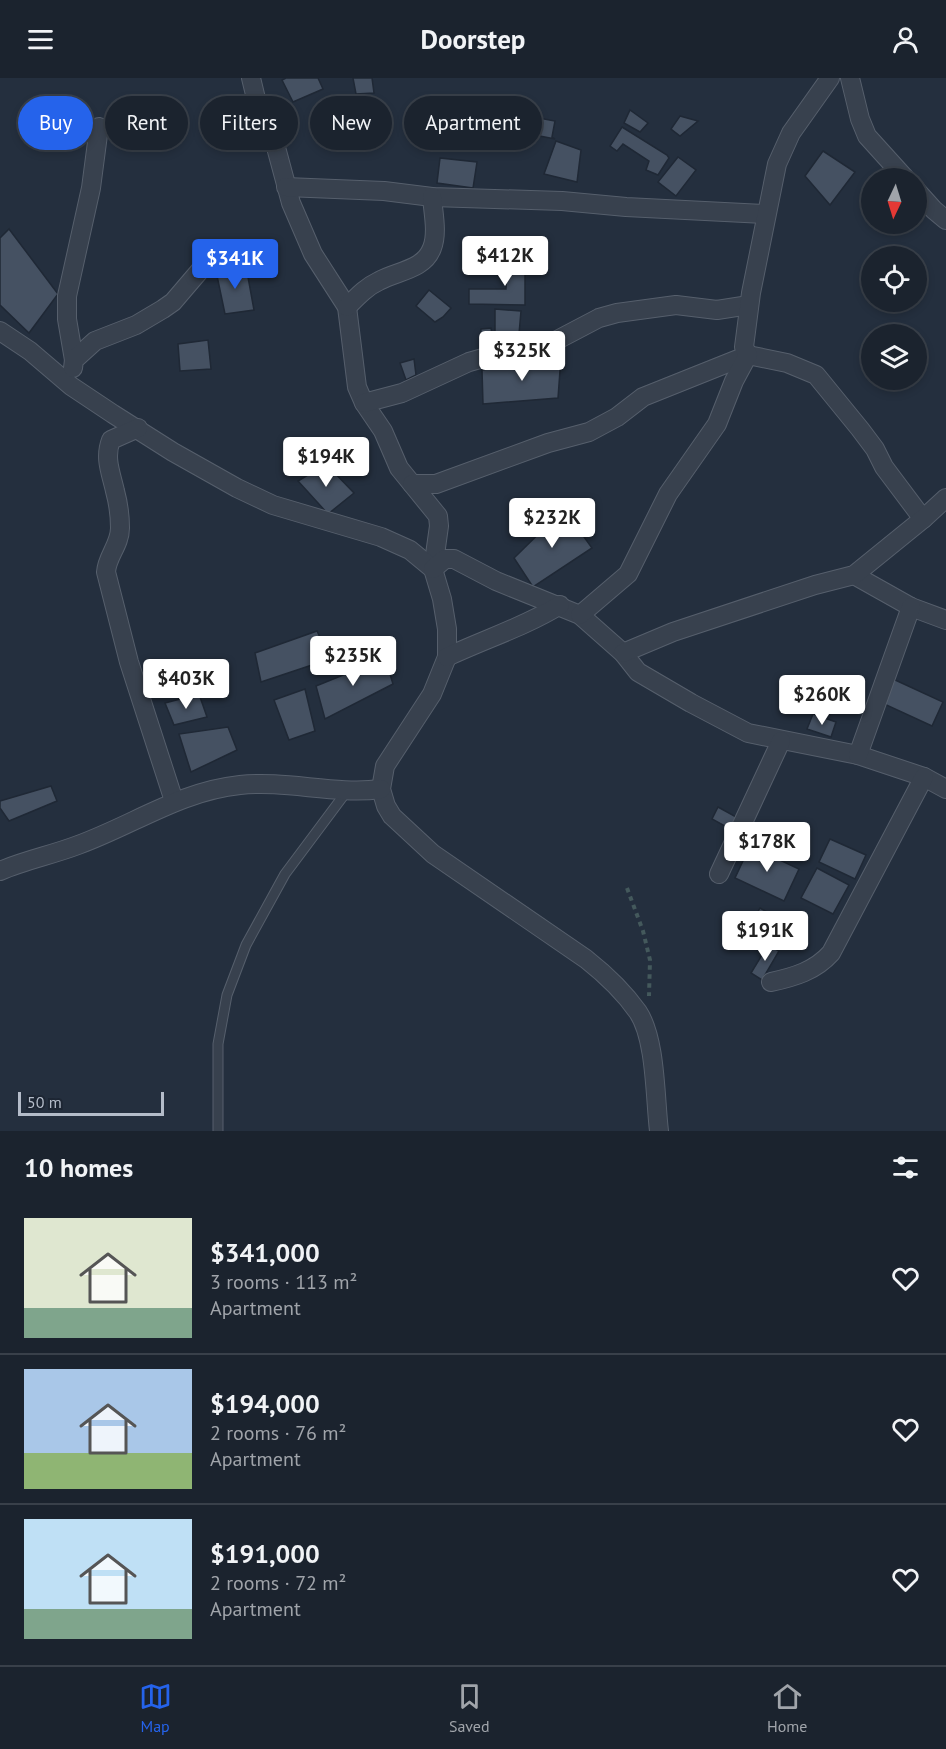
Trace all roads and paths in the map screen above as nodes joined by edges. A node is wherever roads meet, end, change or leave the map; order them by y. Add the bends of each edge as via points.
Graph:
1 (251, 78) edge
2 (830, 78) edge
3 (850, 78) edge
4 (99, 127) dead end
5 (896, 168) edge
6 (286, 187) junction
7 (432, 197) junction
8 (927, 202) edge
9 (766, 214) junction
10 (946, 220) edge
11 (208, 261) dead end
12 (749, 305) junction
13 (347, 307) junction
14 (0, 331) edge
15 (748, 355) junction
16 (74, 360) junction
17 (71, 386) junction
18 (364, 403) junction
19 (138, 428) junction
20 (412, 484) junction
21 (946, 498) edge
22 (923, 519) junction
23 (433, 569) junction
24 (854, 575) junction
25 (560, 606) junction
26 (911, 607) junction
27 (580, 615) junction
28 (946, 620) edge
29 (623, 654) junction
30 (447, 657) junction
31 (781, 741) junction
32 (858, 754) junction
33 (924, 777) junction
34 (381, 789) junction
35 (946, 789) edge
36 (347, 790) junction
37 (174, 801) junction
38 (0, 871) edge
39 (719, 874) dead end
40 (627, 888) dead end
41 (771, 982) dead end
42 (649, 1003) dead end
43 (218, 1131) edge
44 (659, 1131) edge

1 - 6 street
2 - 9 street via 785,145
3 - 5 street via 867,136
4 - 16 street via 91,188 67,296
6 - 7 street
6 - 13 street via 313,254
7 - 9 street
7 - 13 street via 434,236 429,255 418,265 367,288
8 - 10 street
9 - 12 street
11 - 16 street via 173,302 136,325 95,341
12 - 15 street via 744,347
12 - 18 street via 717,310 676,305 617,313 599,318 540,349 501,353 469,362 402,393
13 - 18 street via 357,387
14 - 17 street
15 - 20 street via 643,397 589,432 436,484
15 - 22 street via 787,363 816,375 860,429
15 - 27 street via 717,424 668,495 628,574
16 - 17 street
17 - 19 street
18 - 20 street via 399,468
19 - 23 street via 254,497 381,537 410,550
19 - 37 street via 111,440 108,448 120,527 106,572 129,662
20 - 23 street via 438,516
21 - 22 street
22 - 24 street
23 - 25 street via 445,559 454,559 496,581
23 - 30 street via 444,609
24 - 26 street
24 - 29 street via 673,632
25 - 27 street
25 - 30 street via 539,619
26 - 28 street
26 - 32 street
27 - 29 street
29 - 31 street via 638,672 691,704 748,733
30 - 34 street via 432,694 385,766
31 - 32 street
31 - 39 street
32 - 33 street
33 - 35 street
33 - 41 street via 831,953 812,969
34 - 36 street
34 - 44 street via 392,816 433,854 586,959 607,976 639,1014 653,1065
36 - 37 street via 253,784
36 - 43 lane via 285,874 246,945 227,995 218,1044
37 - 38 street via 78,845
40 - 42 path via 650,960

